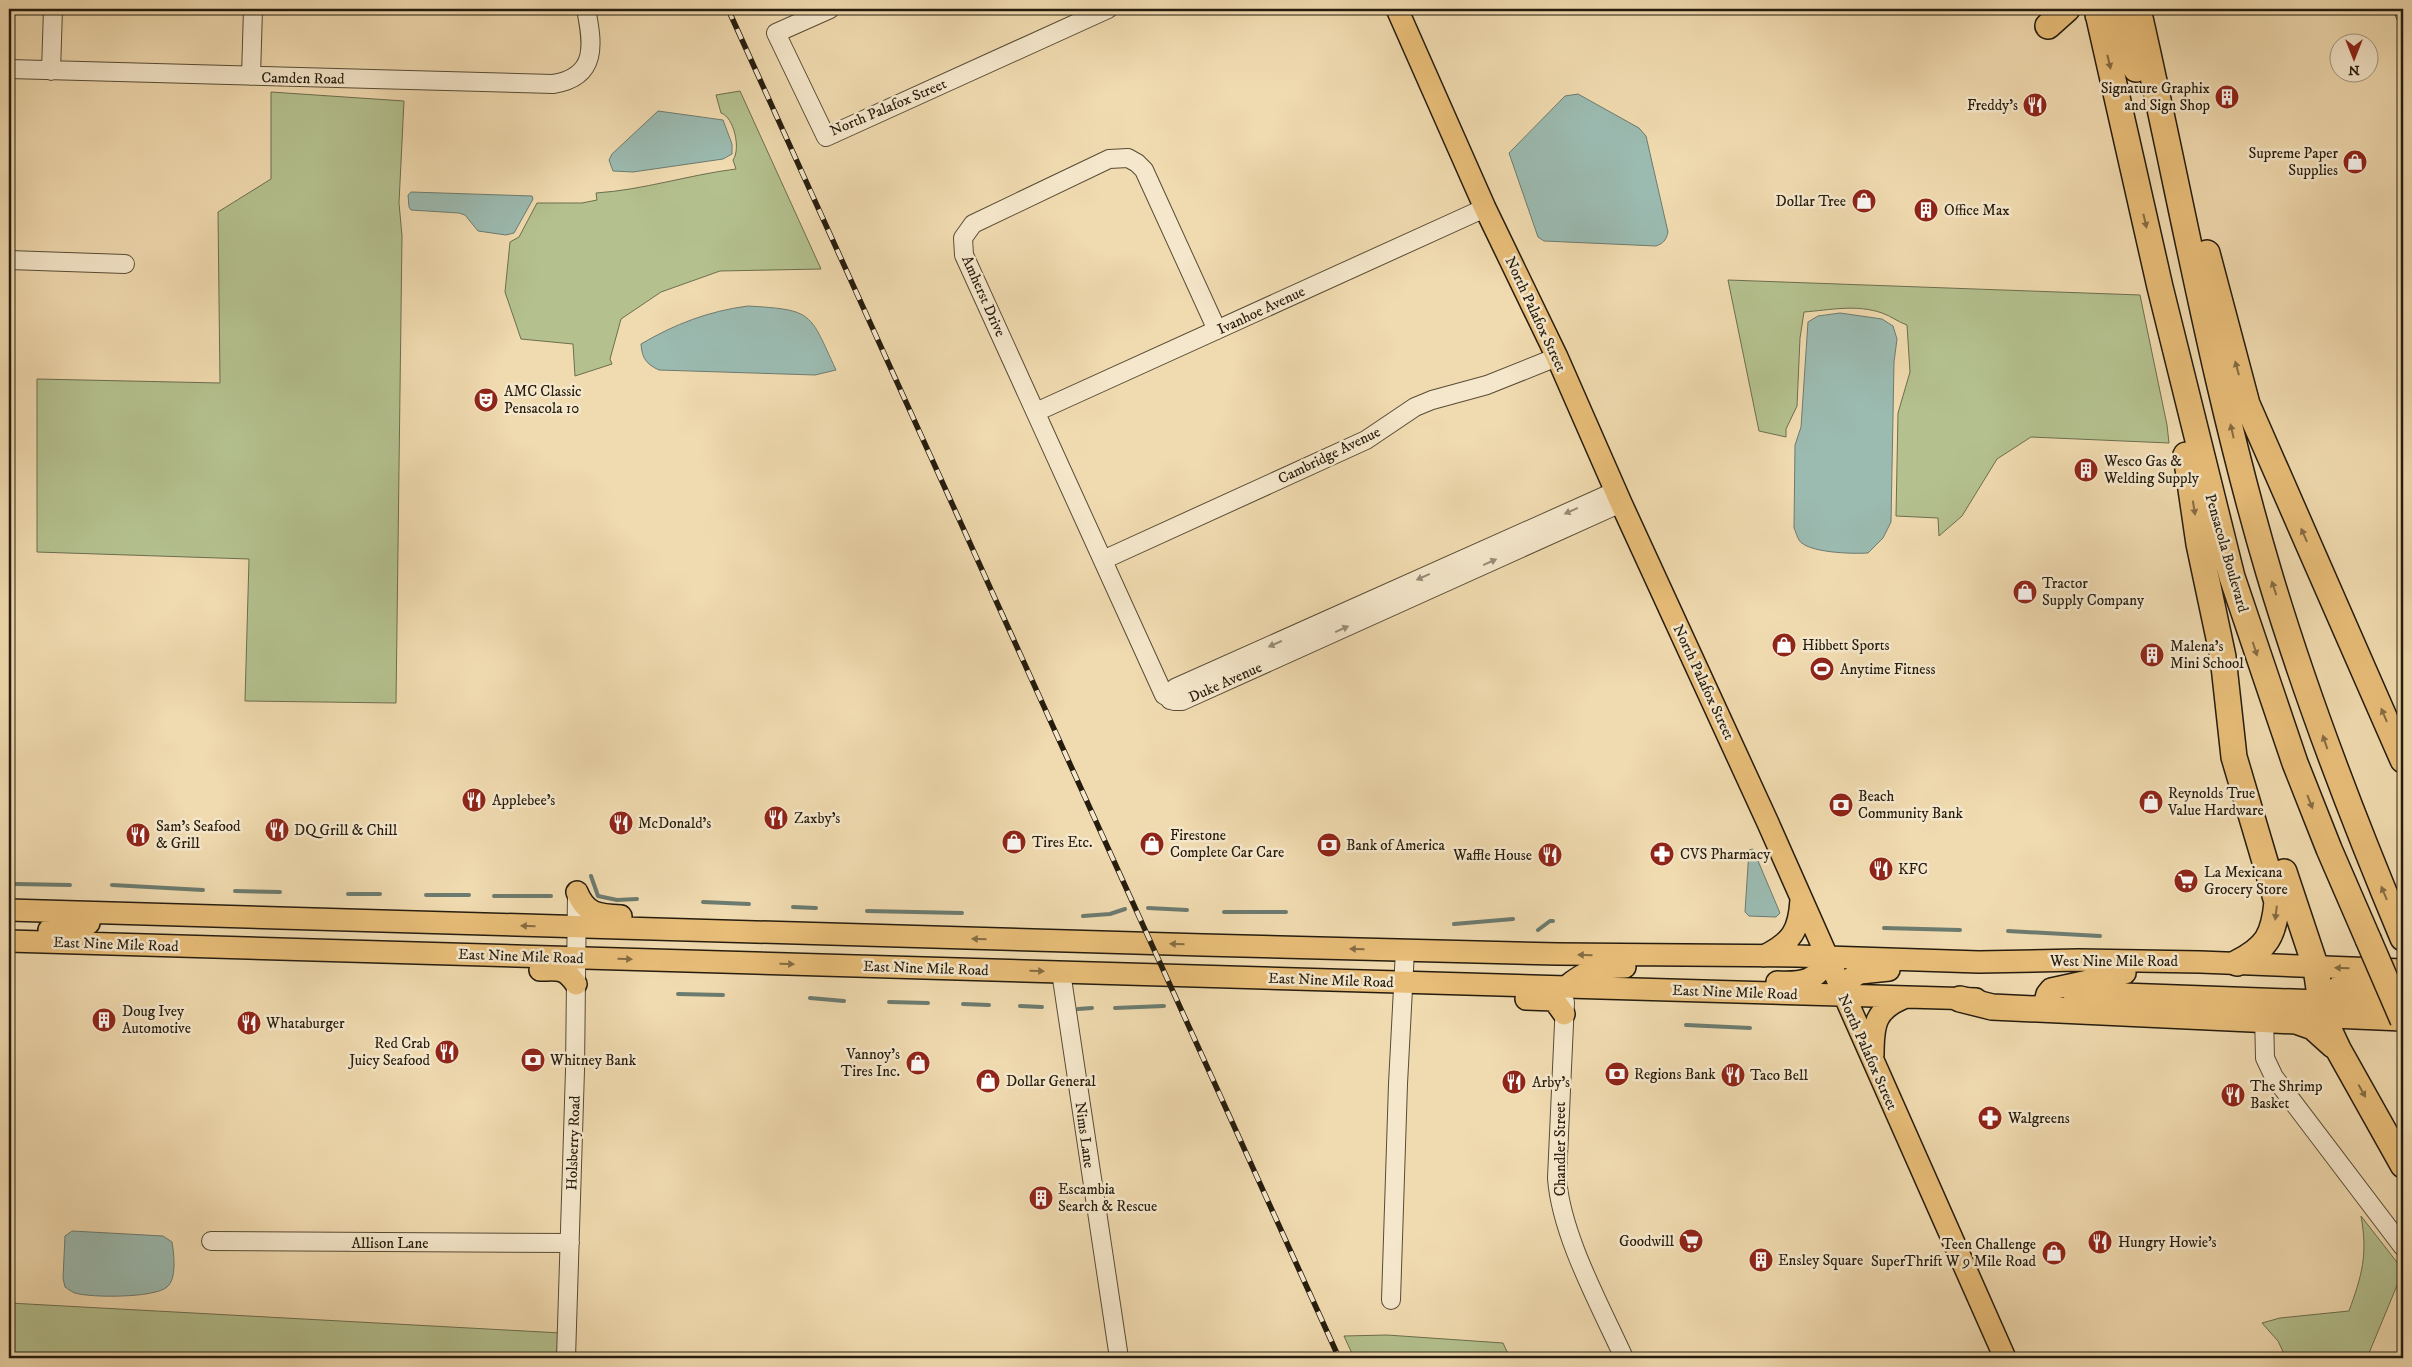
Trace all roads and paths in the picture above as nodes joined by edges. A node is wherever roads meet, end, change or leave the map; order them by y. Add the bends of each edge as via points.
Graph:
1 (53, 9) edge
2 (253, 9) edge
3 (586, 9) edge
4 (830, 9) edge
5 (1108, 9) edge
6 (1397, 9) edge
7 (2067, 9) edge
8 (2138, 9) edge
9 (2098, 12) edge
10 (2048, 26) dead end
11 (9, 69) edge
12 (51, 71) junction
13 (2152, 73) junction
14 (251, 76) junction
15 (1485, 208) junction
16 (2189, 246) junction
17 (9, 260) edge
18 (125, 264) dead end
19 (2160, 287) junction
20 (1217, 330) junction
21 (1557, 357) junction
22 (1036, 412) junction
23 (1618, 497) junction
24 (1103, 560) junction
25 (2228, 696) junction
26 (1170, 700) joint
27 (2403, 760) edge
28 (577, 892) joint
29 (1801, 900) junction
30 (9, 901) edge
31 (9, 910) edge
32 (41, 911) junction
33 (9, 920) edge
34 (396, 922) junction
35 (89, 923) junction
36 (222, 927) junction
37 (577, 927) junction
38 (9, 928) edge
39 (906, 937) junction
40 (956, 938) junction
41 (2403, 938) edge
42 (1006, 940) junction
43 (9, 941) edge
44 (1128, 943) junction
45 (112, 944) junction
46 (1203, 945) junction
47 (259, 948) junction
48 (1331, 948) junction
49 (1406, 950) junction
50 (1521, 953) junction
51 (1558, 954) junction
52 (1733, 956) junction
53 (1764, 956) junction
54 (1826, 957) junction
55 (576, 958) junction
56 (2200, 962) junction
57 (2237, 963) junction
58 (879, 967) junction
59 (2316, 968) junction
60 (1005, 970) junction
61 (2403, 970) edge
62 (1061, 972) junction
63 (2125, 974) junction
64 (1203, 976) junction
65 (1408, 979) junction
66 (576, 984) junction
67 (2403, 984) edge
68 (1566, 987) junction
69 (1591, 987) junction
70 (1843, 995) junction
71 (1907, 997) junction
72 (1960, 999) junction
73 (2045, 1002) junction
74 (2073, 1003) junction
75 (2403, 1004) edge
76 (2324, 1007) junction
77 (1564, 1014) junction
78 (2264, 1016) junction
79 (2403, 1020) edge
80 (2338, 1049) junction
81 (1873, 1060) junction
82 (2403, 1165) edge
83 (211, 1241) dead end
84 (570, 1243) junction
85 (2403, 1247) edge
86 (1391, 1300) dead end
87 (566, 1358) edge
88 (1119, 1358) edge
89 (1624, 1358) edge
90 (2005, 1358) edge

1 - 12 street
2 - 14 street
3 - 14 street, Camden Road via 592,50 589,60 574,78 553,84
4 - 5 street, North Palafox Street via 776,34 826,137
6 - 15 main road, North Palafox Street
7 - 10 highway
8 - 13 highway
9 - 16 highway via 2121,25 2130,44 2168,209
9 -> 19 highway, Pensacola Boulevard
11 - 12 street, Camden Road
12 - 14 street, Camden Road
13 - 16 highway
27 -> 13 highway via 2248,404 2189,184
15 - 20 street, Ivanhoe Avenue
15 - 21 main road, North Palafox Street
41 -> 16 highway via 2336,772 2269,573
17 - 18 street
19 -> 25 highway via 2199,544
19 -> 79 highway, Pensacola Boulevard, bridge via 2214,510 2257,656 2312,806
20 - 22 street, Ivanhoe Avenue
20 - 22 street, Amherst Drive via 1144,170 1132,160 1118,157 1083,171 973,224 963,238 964,255
21 - 23 main road, North Palafox Street
21 - 24 street, Cambridge Avenue via 1487,385 1415,407 1366,440
22 - 24 street, Amherst Drive
23 - 26 street, Duke Avenue via 1176,688
23 - 29 main road, North Palafox Street
24 - 26 street, Amherst Drive via 1164,695
25 -> 57 highway via 2234,757 2278,902 2275,926 2268,939 2248,958
25 - 59 highway
28 - 37 street, Holsberry Road
28 - 40 main road via 583,905 593,913 609,916 938,924
29 - 53 main road via 1797,930 1782,947
29 - 54 main road, North Palafox Street
30 - 32 main road
31 - 32 main road, East Nine Mile Road
32 - 34 main road, East Nine Mile Road
33 - 35 main road
34 - 36 main road via 360,931
37 -> 34 main road, East Nine Mile Road
35 - 36 main road
35 - 38 main road via 68,930
36 - 45 main road via 212,935 124,938
37 - 39 main road, East Nine Mile Road
37 - 47 main road via 566,940 542,947 292,938
37 - 55 street, Holsberry Road
39 - 40 main road, East Nine Mile Road
39 - 55 main road via 881,945 609,939 595,940 583,947
42 -> 40 main road, East Nine Mile Road
42 - 44 main road, East Nine Mile Road
42 - 58 main road via 1002,951 990,958 900,958
43 - 45 main road, East Nine Mile Road
46 -> 44 main road, East Nine Mile Road
44 - 60 main road via 1104,953 1018,953 1005,960
45 - 47 main road, East Nine Mile Road
46 - 48 main road, East Nine Mile Road
46 - 64 main road
47 - 55 main road, East Nine Mile Road
47 - 66 main road via 315,963 562,970
49 -> 48 main road, East Nine Mile Road
48 - 64 main road via 1307,957 1218,960
49 - 50 main road, East Nine Mile Road
49 - 65 street
50 - 51 main road, East Nine Mile Road
50 - 65 main road via 1490,963 1422,961 1410,964
52 -> 51 main road, East Nine Mile Road
51 - 65 main road via 1550,967 1528,976
52 - 53 main road, East Nine Mile Road
52 - 68 main road via 1700,969 1606,967 1580,974
53 - 54 main road, East Nine Mile Road
54 - 56 main road, West Nine Mile Road via 1979,962
54 - 69 main road via 1818,975 1800,981 1613,978
54 - 70 main road, North Palafox Street
55 -> 58 main road, East Nine Mile Road
55 - 66 street, Holsberry Road
56 - 57 main road, West Nine Mile Road
56 - 63 main road via 2175,974
57 - 59 main road, West Nine Mile Road
58 - 60 main road, East Nine Mile Road
61 -> 59 main road, West Nine Mile Road
59 - 76 highway
60 -> 62 main road, East Nine Mile Road
62 - 64 main road, East Nine Mile Road
62 - 88 street, Nims Lane
63 - 70 main road via 1878,970 1860,973 1848,980
63 - 73 main road via 2051,989
64 - 65 main road, East Nine Mile Road via 1256,978 1286,968
65 - 68 main road, East Nine Mile Road
65 - 77 main road via 1438,995 1554,1000
65 - 86 street via 1398,1084
66 - 84 street, Holsberry Road
67 - 76 main road via 2353,983 2336,987
68 - 69 main road, East Nine Mile Road
68 - 77 street, Chandler Street
69 - 70 main road, East Nine Mile Road
70 - 71 main road
70 - 81 main road, North Palafox Street
71 - 72 main road
71 - 81 main road via 1885,1008 1879,1016 1873,1031
72 - 73 main road
72 - 78 highway via 1992,1007
73 - 74 main road
74 - 76 main road via 2122,994
74 - 78 main road
75 - 76 main road
76 - 78 main road
76 - 79 main road
76 - 80 highway
77 - 89 street, Chandler Street via 1557,1178 1559,1198 1568,1230
78 - 80 highway via 2313,1027
78 - 85 street via 2265,1058 2274,1077
80 -> 82 highway
81 - 90 main road, North Palafox Street
83 - 84 street, Allison Lane
84 - 87 street, Holsberry Road

